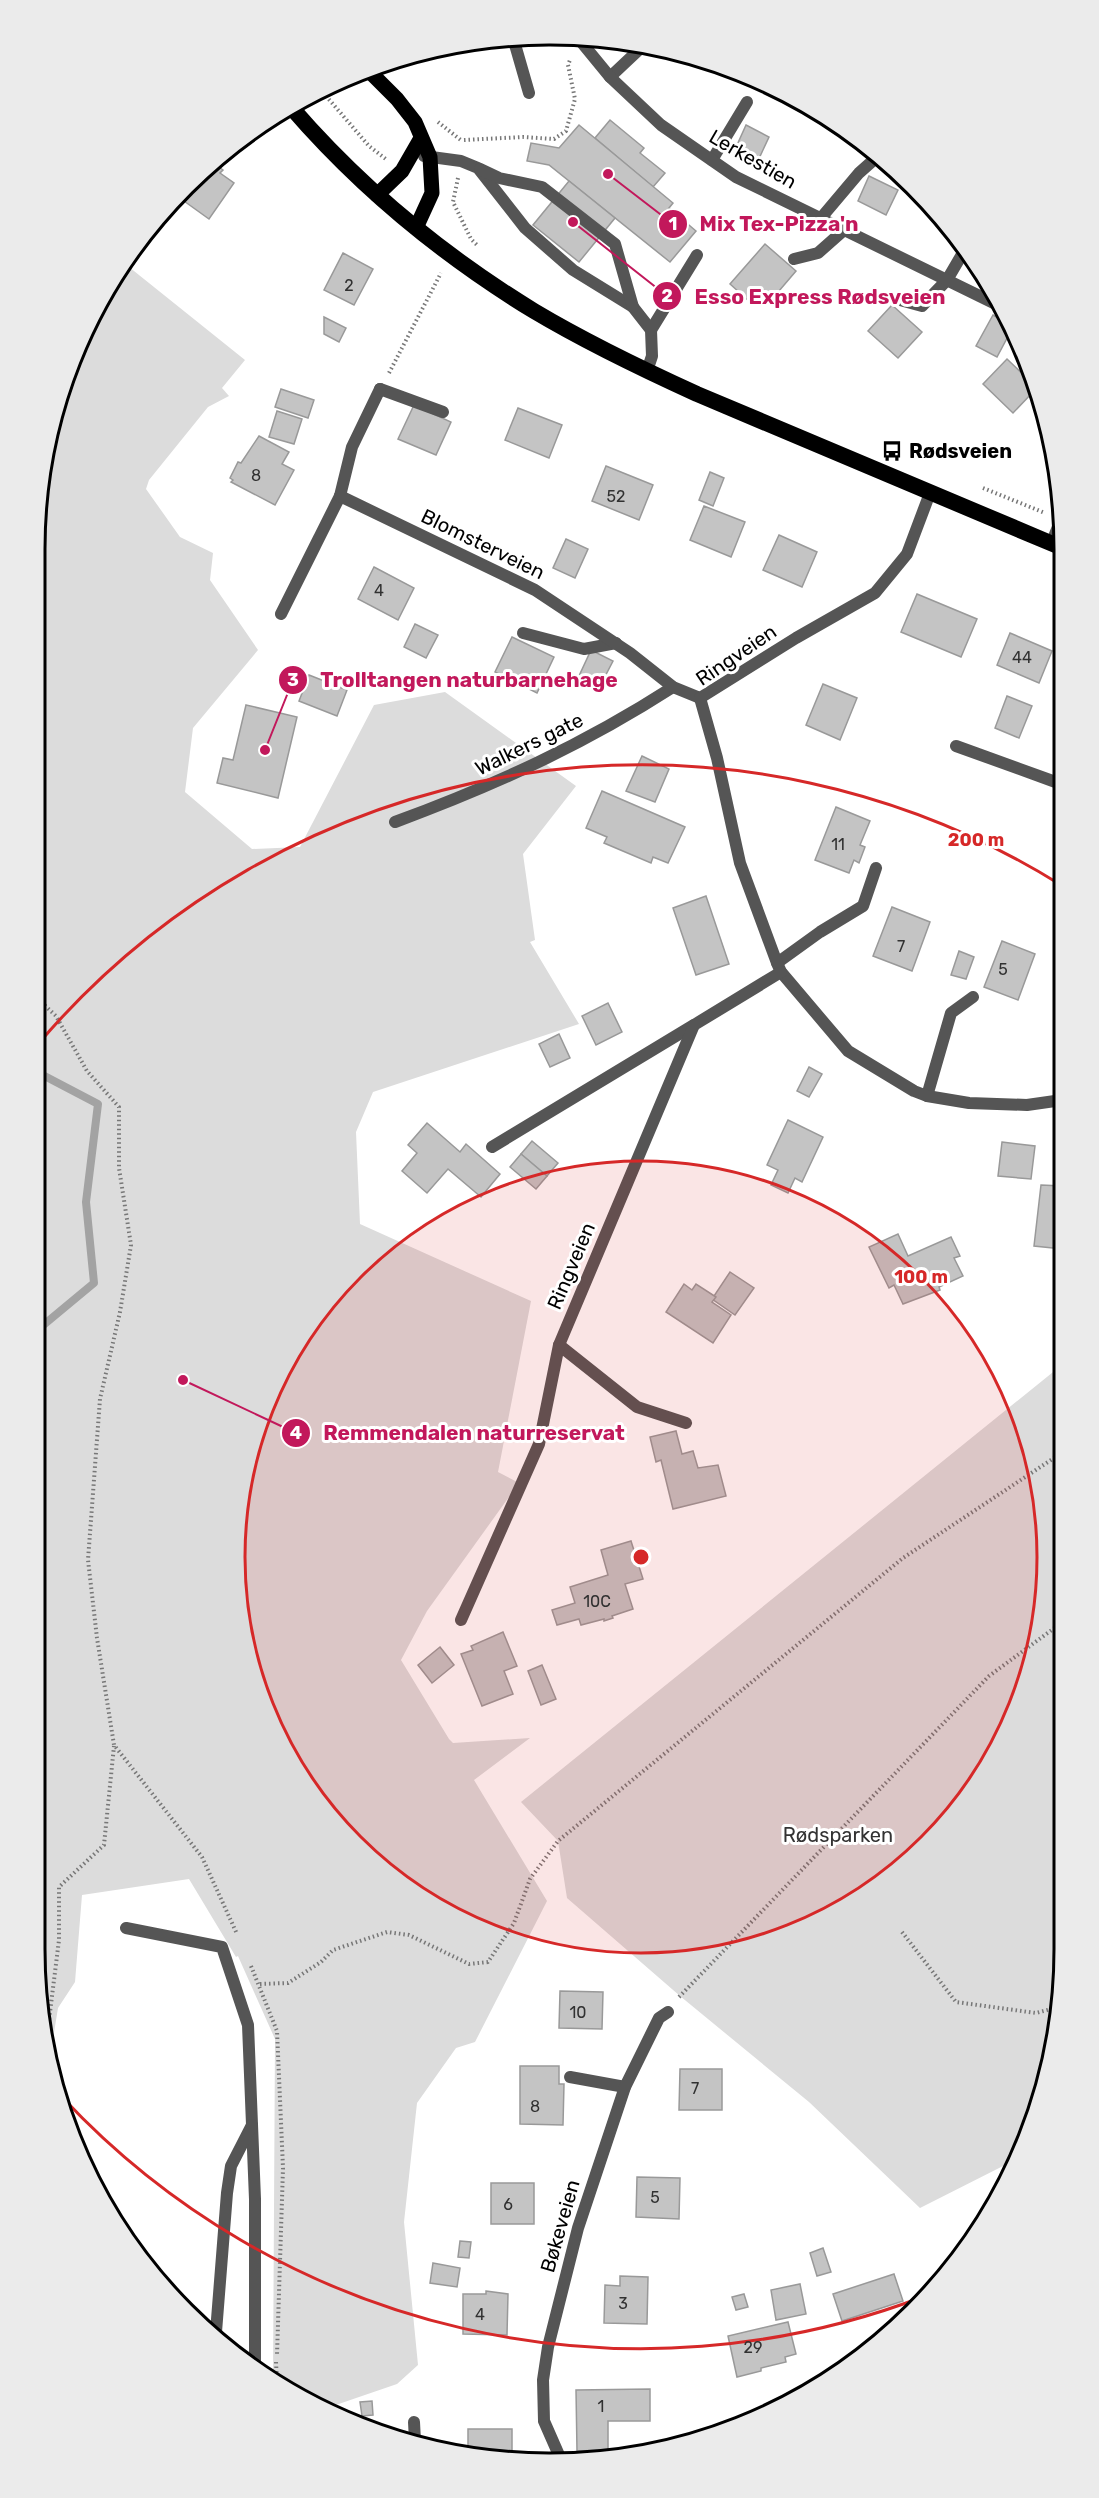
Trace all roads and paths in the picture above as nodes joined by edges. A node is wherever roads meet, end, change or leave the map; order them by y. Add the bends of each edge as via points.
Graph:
1 (515, 46) edge
2 (575, 46) edge
3 (584, 46) edge
4 (636, 53) edge
5 (610, 76) junction
6 (374, 77) edge
7 (529, 93) dead end
8 (327, 97) edge
9 (747, 102) dead end
10 (297, 113) edge
11 (421, 138) junction
12 (463, 140) dead end
13 (369, 146) dead end
14 (411, 154) junction
15 (430, 157) junction
16 (712, 160) junction
17 (872, 162) edge
18 (478, 168) junction
19 (377, 195) junction
20 (453, 202) dead end
21 (821, 218) junction
22 (416, 228) junction
23 (844, 230) junction
24 (478, 246) dead end
25 (452, 255) junction
26 (697, 255) dead end
27 (961, 257) edge
28 (794, 259) dead end
29 (947, 280) junction
30 (889, 297) dead end
31 (988, 300) edge
32 (633, 307) junction
33 (651, 330) junction
34 (647, 371) junction
35 (380, 389) junction
36 (443, 412) dead end
37 (977, 486) dead end
38 (930, 493) junction
39 (340, 496) junction
40 (1053, 517) edge
41 (1054, 545) edge
42 (281, 614) dead end
43 (523, 633) dead end
44 (616, 643) junction
45 (673, 687) junction
46 (700, 698) junction
47 (956, 746) dead end
48 (1054, 781) edge
49 (395, 822) dead end
50 (876, 868) dead end
51 (779, 968) junction
52 (973, 997) dead end
53 (45, 1006) edge
54 (694, 1025) junction
55 (927, 1095) junction
56 (1054, 1101) edge
57 (492, 1147) dead end
58 (559, 1345) junction
59 (686, 1423) dead end
60 (1054, 1458) edge
61 (461, 1620) dead end
62 (1054, 1628) edge
63 (114, 1745) junction
64 (126, 1928) dead end
65 (902, 1932) dead end
66 (240, 1941) dead end
67 (250, 1962) dead end
68 (259, 1984) junction
69 (1050, 2009) edge
70 (668, 2012) joint
71 (49, 2016) edge
72 (570, 2078) dead end
73 (625, 2087) junction
74 (253, 2124) junction
75 (216, 2327) edge
76 (255, 2358) edge
77 (277, 2373) edge
78 (414, 2421) dead end
79 (415, 2435) edge
80 (558, 2453) edge

1 - 7 street
2 - 12 path via 568,65 575,99 566,131 554,139 523,136
3 - 5 street, Lerkestien
4 - 5 street
5 - 16 street, Lerkestien via 660,126
6 - 11 main road via 409,114
8 - 13 path
9 - 16 street
10 - 19 highway
11 - 14 main road
11 - 15 main road
14 - 15 street
14 - 19 main road via 402,171
15 - 18 street via 461,161
15 - 22 main road via 432,193
16 - 21 street, Lerkestien via 736,177
17 - 21 street
18 - 32 street via 525,228 573,270
18 - 32 street via 499,178 542,187 615,244
19 - 22 highway
20 - 24 path
21 - 23 street, Lerkestien
22 - 25 highway
23 - 28 street via 818,253
23 - 29 street, Lerkestien
25 - 34 highway via 535,311
25 - 35 path
26 - 33 street
27 - 29 street
29 - 30 street via 922,306
29 - 31 street, Lerkestien
32 - 33 street
33 - 34 street via 652,356
34 - 38 highway
35 - 36 street
35 - 39 street via 352,447
37 - 40 path
38 - 41 highway
38 - 46 street, Ringveien via 907,554 875,593
39 - 42 street
39 - 44 street, Blomsterveien via 535,590
43 - 44 street via 584,649
44 - 45 street, Blomsterveien
45 - 46 street, Blomsterveien
45 - 49 street, Walkers gate via 535,766
46 - 51 street, Ringveien via 740,863
47 - 48 street
50 - 51 street via 863,906 820,932
51 - 54 street
51 - 55 street, Ringveien via 848,1051
52 - 55 street via 951,1013
53 - 63 path via 56,1016 87,1071 119,1107 119,1168 130,1245 100,1400 88,1560
54 - 57 street
54 - 58 street, Ringveien
55 - 56 street, Ringveien via 1027,1105
58 - 59 street via 637,1407
58 - 61 street, Ringveien via 539,1444
60 - 68 path via 903,1558 558,1841 530,1879 514,1923 488,1962 469,1964 409,1935 387,1932 333,1950 288,1983
62 - 70 path via 989,1676
63 - 66 path via 202,1857
63 - 71 path via 104,1845 59,1887 59,1940
64 - 74 street via 222,1947 248,2025
65 - 69 path via 956,2002 1036,2013
67 - 68 path
68 - 77 path via 278,2031 283,2168
70 - 73 street, Bøkeveien via 659,2018
72 - 73 street
73 - 80 street, Bøkeveien via 578,2228 545,2362 544,2421
74 - 75 street via 231,2166
74 - 76 street
78 - 79 street

